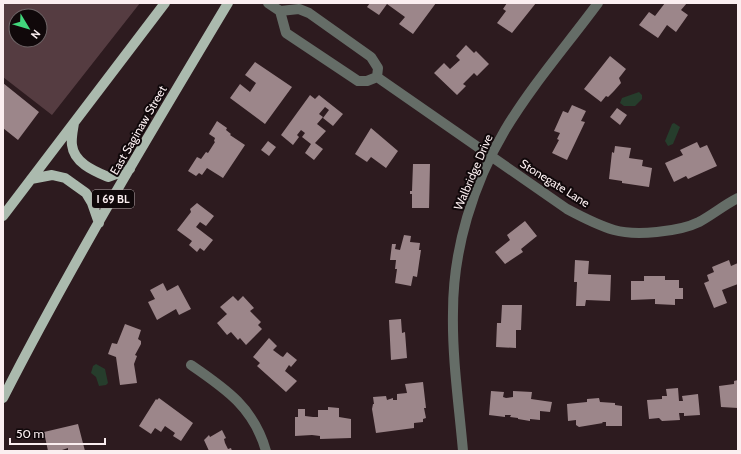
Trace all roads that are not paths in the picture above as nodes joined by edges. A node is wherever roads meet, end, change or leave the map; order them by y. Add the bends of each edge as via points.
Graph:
1 (165, 3) edge
2 (228, 3) edge
3 (268, 3) edge
4 (598, 3) edge
5 (280, 11) junction
6 (376, 77) junction
7 (74, 123) junction
8 (491, 158) junction
9 (130, 169) junction
10 (31, 179) junction
11 (738, 198) edge
12 (3, 216) edge
13 (99, 223) junction
14 (191, 365) dead end
15 (3, 398) edge
16 (266, 451) edge
17 (463, 451) edge

1 - 7 main road
2 - 9 main road, East Saginaw Street / I 69 BL
3 - 5 street
4 - 8 street, Walbridge Drive via 533,89 505,130
5 - 6 street via 299,9 309,13 371,57 378,68
5 - 6 street via 286,33 358,81 367,82
6 - 8 street, Stonegate Lane
7 - 9 main road via 72,146 77,159 93,171 108,177
7 - 10 main road
8 - 11 street, Stonegate Lane via 567,209 616,231 643,232 682,227 698,222
8 - 17 street, Walbridge Drive via 475,195 462,236 452,311
9 - 13 main road, East Saginaw Street / I 69 BL
10 - 12 main road
10 - 13 main road via 52,175 65,178 86,193
13 - 15 main road, East Saginaw Street / I 69 BL
14 - 16 street via 238,400 262,436

